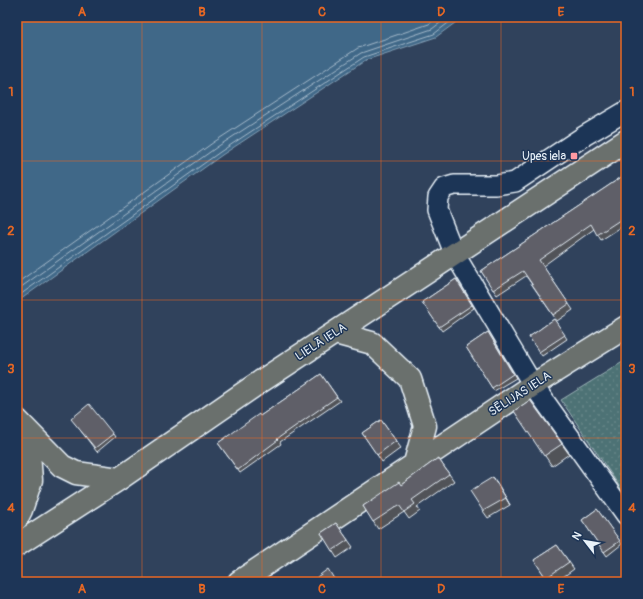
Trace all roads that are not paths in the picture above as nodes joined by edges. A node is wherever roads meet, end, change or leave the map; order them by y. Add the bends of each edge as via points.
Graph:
1 (626, 111) edge
2 (626, 141) edge
3 (454, 252) junction
4 (626, 326) edge
5 (335, 333) junction
6 (533, 385) junction
7 (17, 421) edge
8 (414, 463) junction
9 (119, 479) junction
10 (626, 515) edge
11 (17, 518) edge
12 (17, 545) edge
13 (239, 582) edge

1 - 3 street via 515,182 496,185 454,185 444,188 438,197 437,210
2 - 3 main road, LIELĀ IELA
3 - 5 main road, LIELĀ IELA
3 - 6 street
4 - 6 main road, SĒLIJAS IELA
5 - 8 main road via 372,343 410,379 425,426
5 - 9 main road, LIELĀ IELA
6 - 8 main road, SĒLIJAS IELA
6 - 10 street
7 - 9 main road via 62,466 76,473
7 - 11 main road via 29,453 32,480
8 - 13 main road, SĒLIJAS IELA
9 - 12 main road, LIELĀ IELA

